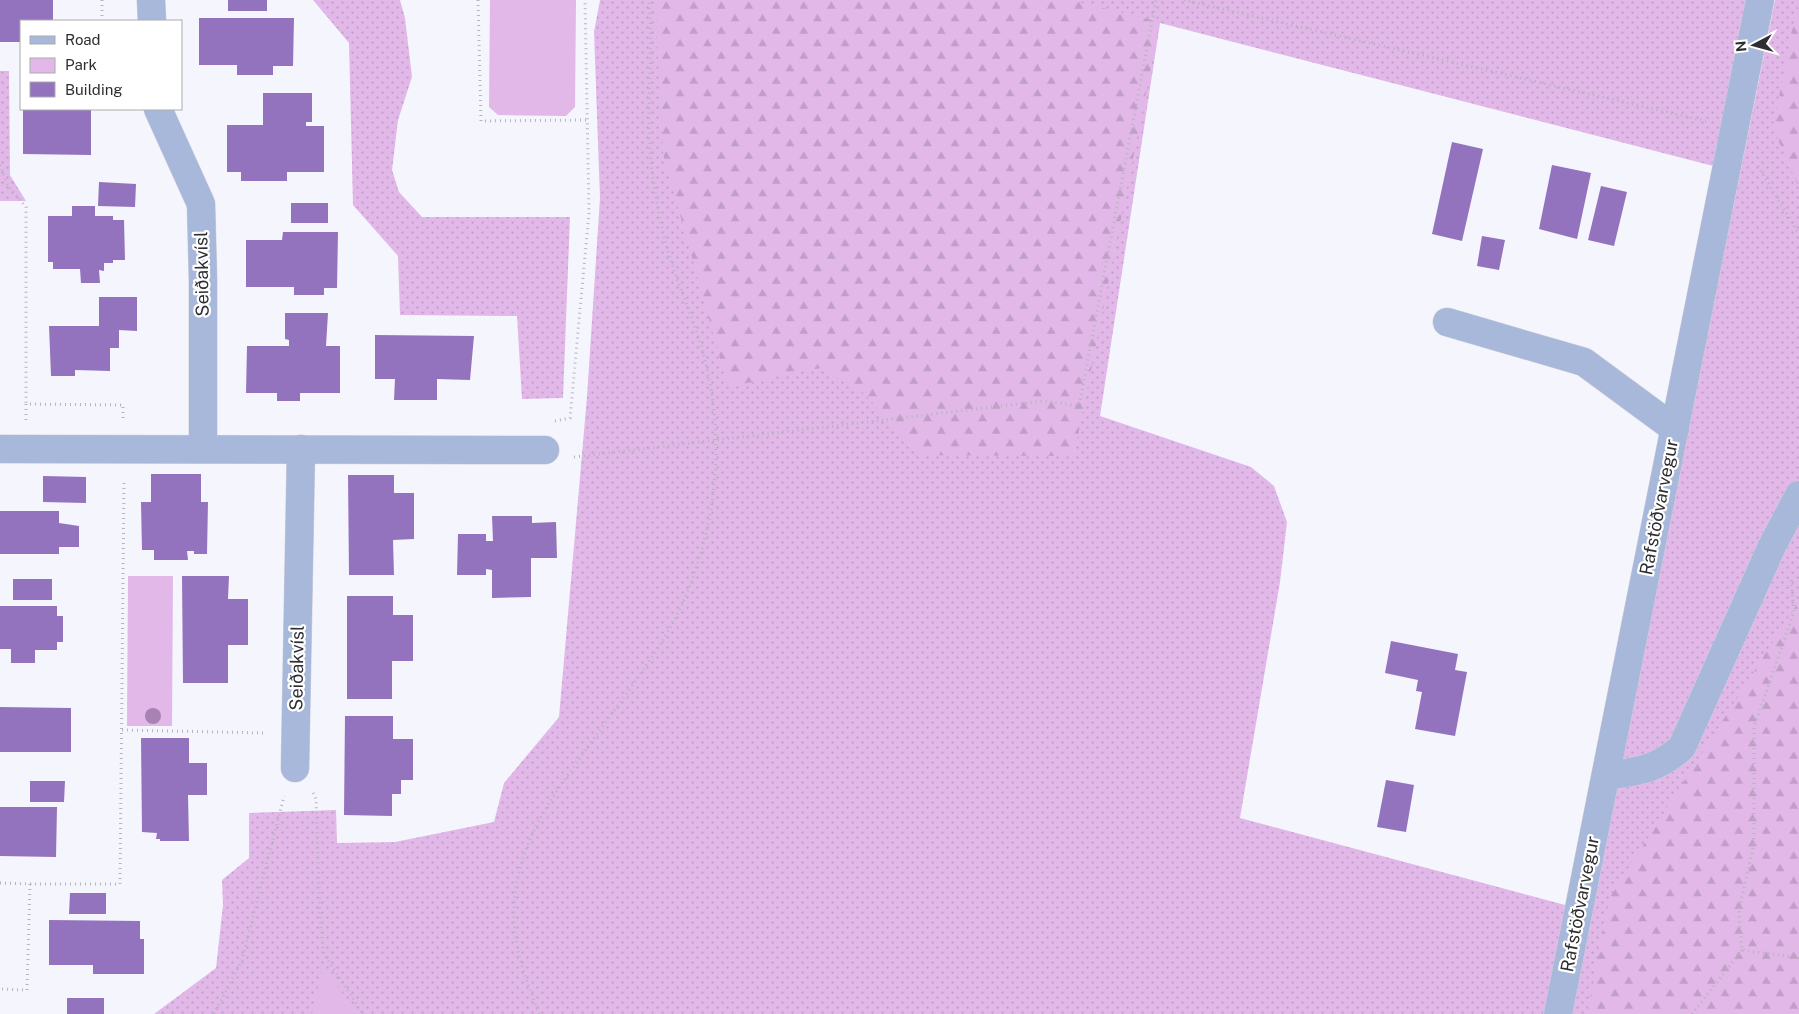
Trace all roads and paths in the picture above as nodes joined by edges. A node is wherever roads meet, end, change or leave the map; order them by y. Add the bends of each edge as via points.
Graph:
1 (102, 0) edge
2 (152, 0) edge
3 (478, 0) edge
4 (585, 0) edge
5 (649, 0) edge
6 (1156, 0) edge
7 (1184, 0) edge
8 (1760, 0) edge
9 (102, 20) edge
10 (152, 20) edge
11 (158, 110) edge
12 (587, 120) junction
13 (1735, 128) junction
14 (0, 165) edge
15 (1799, 234) edge
16 (1447, 322) dead end
17 (26, 404) junction
18 (550, 422) dead end
19 (1675, 429) junction
20 (716, 440) junction
21 (13, 449) edge
22 (124, 449) junction
23 (203, 449) junction
24 (301, 449) junction
25 (545, 450) joint
26 (1799, 495) edge
27 (1791, 575) dead end
28 (122, 730) junction
29 (296, 735) junction
30 (295, 768) junction
31 (1606, 776) junction
32 (0, 883) edge
33 (30, 884) junction
34 (1742, 950) junction
35 (1799, 958) edge
36 (0, 989) edge
37 (214, 1014) edge
38 (363, 1014) edge
39 (539, 1014) edge
40 (1558, 1014) edge
41 (1692, 1014) edge

1 - 9 path
2 - 10 street
3 - 12 path via 481,120
4 - 12 path
5 - 20 path via 648,136 652,176 669,256 706,362
6 - 20 path via 1079,406 1044,401
7 - 13 path
8 - 13 street, Rafstöðvarvegur
11 - 23 street, Seiðakvísl via 201,204
12 - 18 path via 589,213 570,418
13 - 15 path
13 - 19 street, Rafstöðvarvegur
14 - 17 path via 8,186 26,207
16 - 19 street via 1584,362
17 - 21 path
17 - 22 path via 123,405
19 - 31 street, Rafstöðvarvegur
20 - 25 path via 572,457
20 - 39 path via 711,512 695,572 682,605 646,667 540,816 521,861 514,910 515,935 526,983
21 - 22 street
22 - 23 street
22 - 28 path
23 - 24 street
24 - 25 street
24 - 29 street, Seiðakvísl
26 - 31 street via 1772,546 1682,747 1666,762
27 - 34 path via 1794,612 1754,727 1754,844 1738,910
28 - 29 path
28 - 33 path via 120,884
29 - 30 street, Seiðakvísl
30 - 37 path via 283,799 242,960
30 - 38 path via 316,798 324,954
31 - 40 street, Rafstöðvarvegur
32 - 33 path
33 - 36 path via 27,990
34 - 35 path
34 - 41 path

